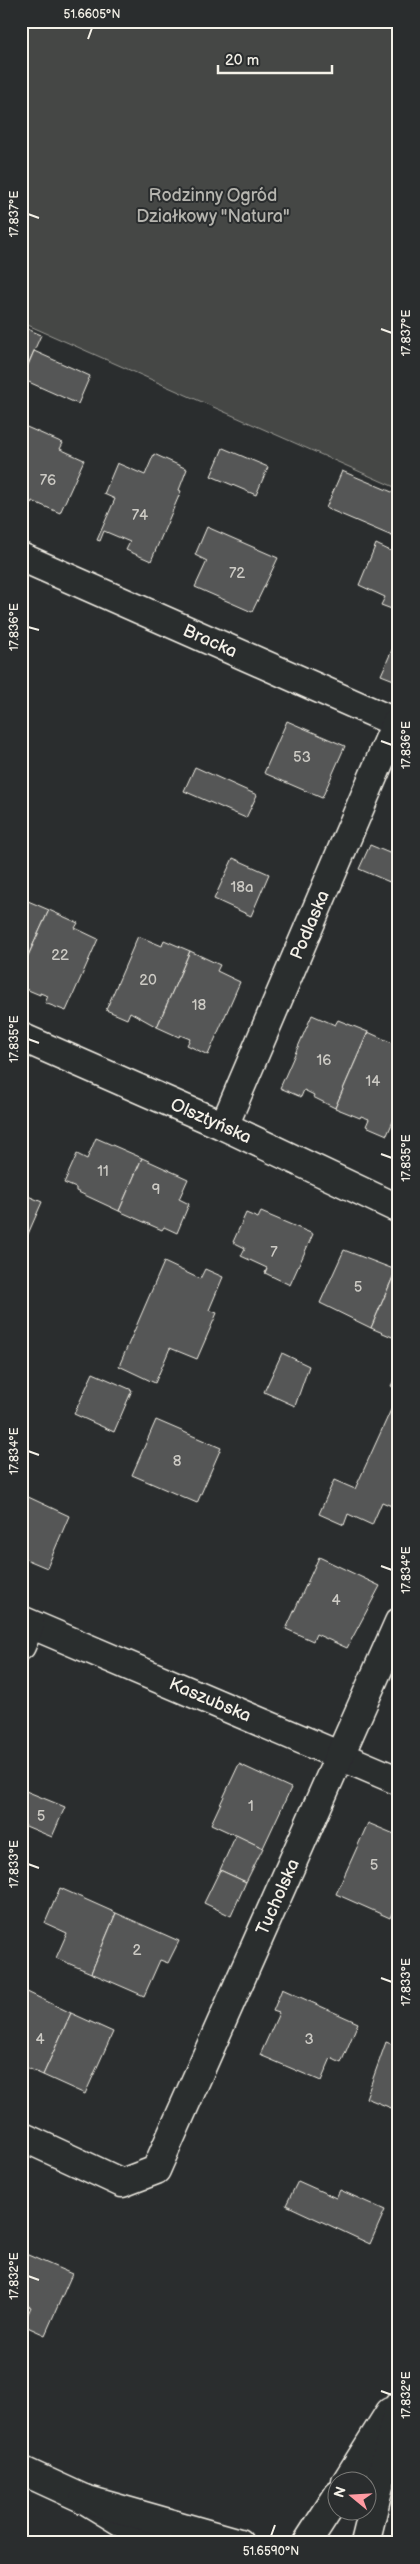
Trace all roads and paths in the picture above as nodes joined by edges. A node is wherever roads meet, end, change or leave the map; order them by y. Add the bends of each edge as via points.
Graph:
1 (21, 557) edge
2 (397, 724) edge
3 (21, 1037) edge
4 (224, 1126) junction
5 (399, 1209) edge
6 (399, 1622) edge
7 (24, 1630) edge
8 (341, 1755) junction
9 (399, 1781) edge
10 (21, 2136) edge
11 (399, 2398) edge
12 (399, 2405) edge
13 (21, 2470) edge
14 (352, 2472) edge
15 (84, 2499) junction
16 (328, 2510) edge
17 (156, 2543) edge
18 (239, 2543) edge
19 (307, 2543) edge
20 (365, 2543) edge

1 - 2 street, Bracka
2 - 4 street, Podlaska
3 - 4 street, Olsztyńska
4 - 5 street, Olsztyńska
6 - 8 street, Tucholska
7 - 8 street, Kaszubska
8 - 9 street, Kaszubska
8 - 10 street, Tucholska via 156,2170 122,2183
11 - 14 street
12 - 20 street
13 - 15 street
15 - 17 street
15 - 18 street
16 - 19 street

